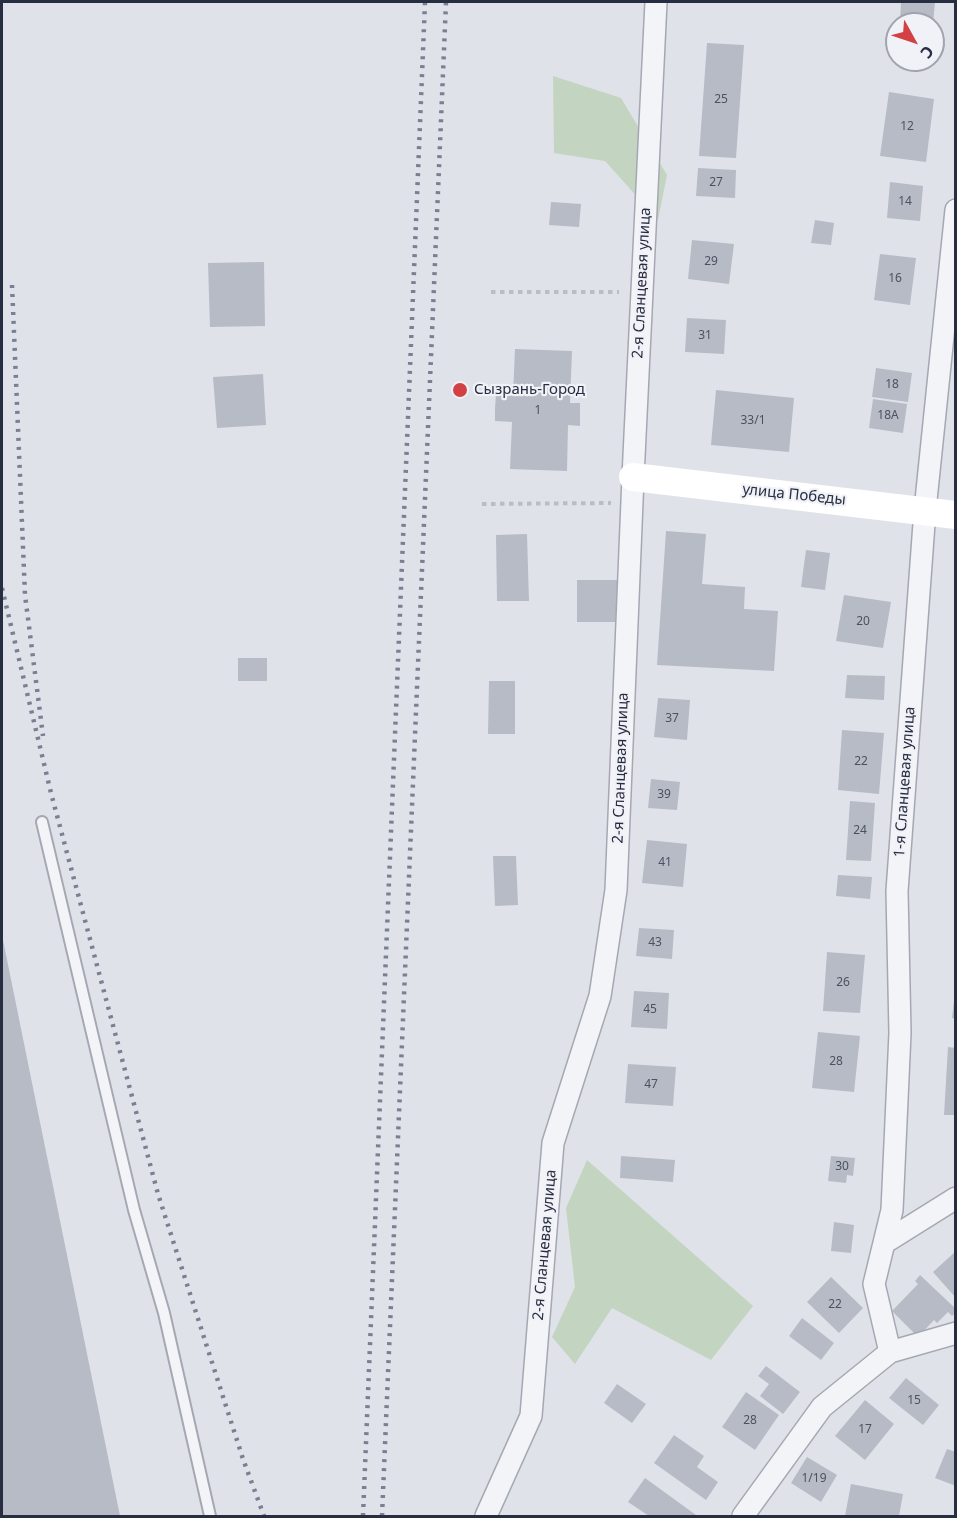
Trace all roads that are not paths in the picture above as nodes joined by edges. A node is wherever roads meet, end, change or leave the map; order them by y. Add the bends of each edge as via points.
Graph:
1 (656, 2) edge
2 (956, 210) edge
3 (632, 490) junction
4 (926, 510) junction
5 (956, 515) edge
6 (42, 822) dead end
7 (956, 1198) edge
8 (884, 1243) junction
9 (956, 1333) edge
10 (890, 1352) junction
11 (210, 1516) edge
12 (486, 1516) edge
13 (743, 1516) edge

1 - 3 street, 2-я Сланцевая улица
2 - 4 street, 1-я Сланцевая улица
3 - 4 street, улица Победы
3 - 12 street, 2-я Сланцевая улица via 616,890 600,996 553,1143 531,1416
4 - 5 street, улица Победы
4 - 8 street, 1-я Сланцевая улица via 897,891 900,1032 892,1210
6 - 11 lane
7 - 8 street
8 - 10 street, 1-я Сланцевая улица via 874,1284
9 - 10 street
10 - 13 street via 822,1407

